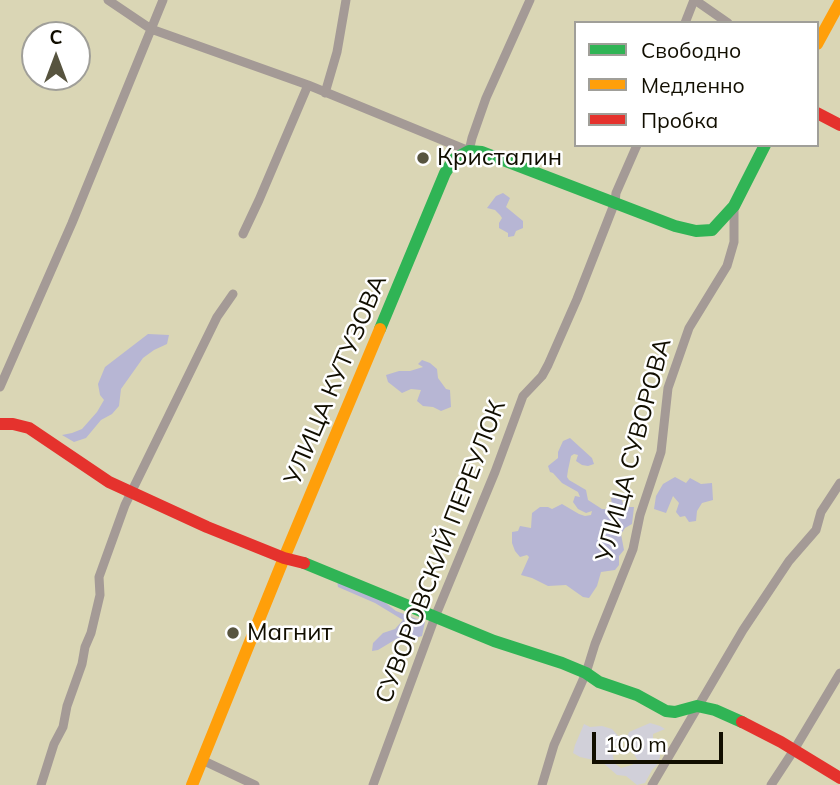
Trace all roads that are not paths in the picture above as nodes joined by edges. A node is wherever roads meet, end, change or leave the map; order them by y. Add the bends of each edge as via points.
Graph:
1 (108, 0) edge
2 (163, 0) edge
3 (346, 0) edge
4 (530, 0) edge
5 (695, 0) edge
6 (840, 2) edge
7 (686, 21) edge
8 (726, 21) edge
9 (151, 29) junction
10 (819, 40) edge
11 (307, 85) junction
12 (325, 93) junction
13 (819, 114) edge
14 (840, 125) edge
15 (636, 147) edge
16 (764, 147) edge
17 (469, 151) junction
18 (615, 202) junction
19 (734, 206) junction
20 (243, 234) dead end
21 (233, 293) dead end
22 (0, 387) edge
23 (0, 424) edge
24 (840, 482) edge
25 (132, 493) junction
26 (284, 558) junction
27 (435, 617) junction
28 (586, 673) junction
29 (840, 673) edge
30 (697, 706) junction
31 (794, 750) junction
32 (202, 760) junction
33 (840, 778) edge
34 (41, 785) edge
35 (191, 785) edge
36 (255, 785) edge
37 (373, 785) edge
38 (542, 785) edge
39 (652, 785) edge
40 (771, 785) edge

1 - 9 street
2 - 9 street
3 - 12 street
4 - 17 street, УЛИЦА КУТУЗОВА via 486,98
5 - 7 street
5 - 8 street
6 - 10 street
9 - 11 street
9 - 22 street
11 - 12 street
11 - 20 street
12 - 17 street
13 - 14 street
15 - 18 street, СУВОРОВСКИЙ ПЕРЕУЛОК
16 - 19 street, УЛИЦА СУВОРОВА
17 - 18 street
17 - 26 street, УЛИЦА КУТУЗОВА via 454,159 445,173
18 - 19 street, УЛИЦА СУВОРОВА via 696,231 712,230
18 - 27 street, СУВОРОВСКИЙ ПЕРЕУЛОК via 548,365 523,396
19 - 28 street, УЛИЦА СУВОРОВА via 734,242 727,266 689,328 668,388 661,452 633,549
21 - 25 street
23 - 25 street via 29,428
24 - 30 street via 821,512 816,530 789,561
25 - 26 street
25 - 34 street via 99,577 100,595 91,633
26 - 27 street
26 - 32 street, УЛИЦА КУТУЗОВА
27 - 28 street
27 - 37 street, СУВОРОВСКИЙ ПЕРЕУЛОК
28 - 30 street via 666,711
28 - 38 street, УЛИЦА СУВОРОВА
29 - 31 street
30 - 31 street via 747,724
30 - 39 street
31 - 33 street
31 - 40 street
32 - 35 street, УЛИЦА КУТУЗОВА
32 - 36 street

